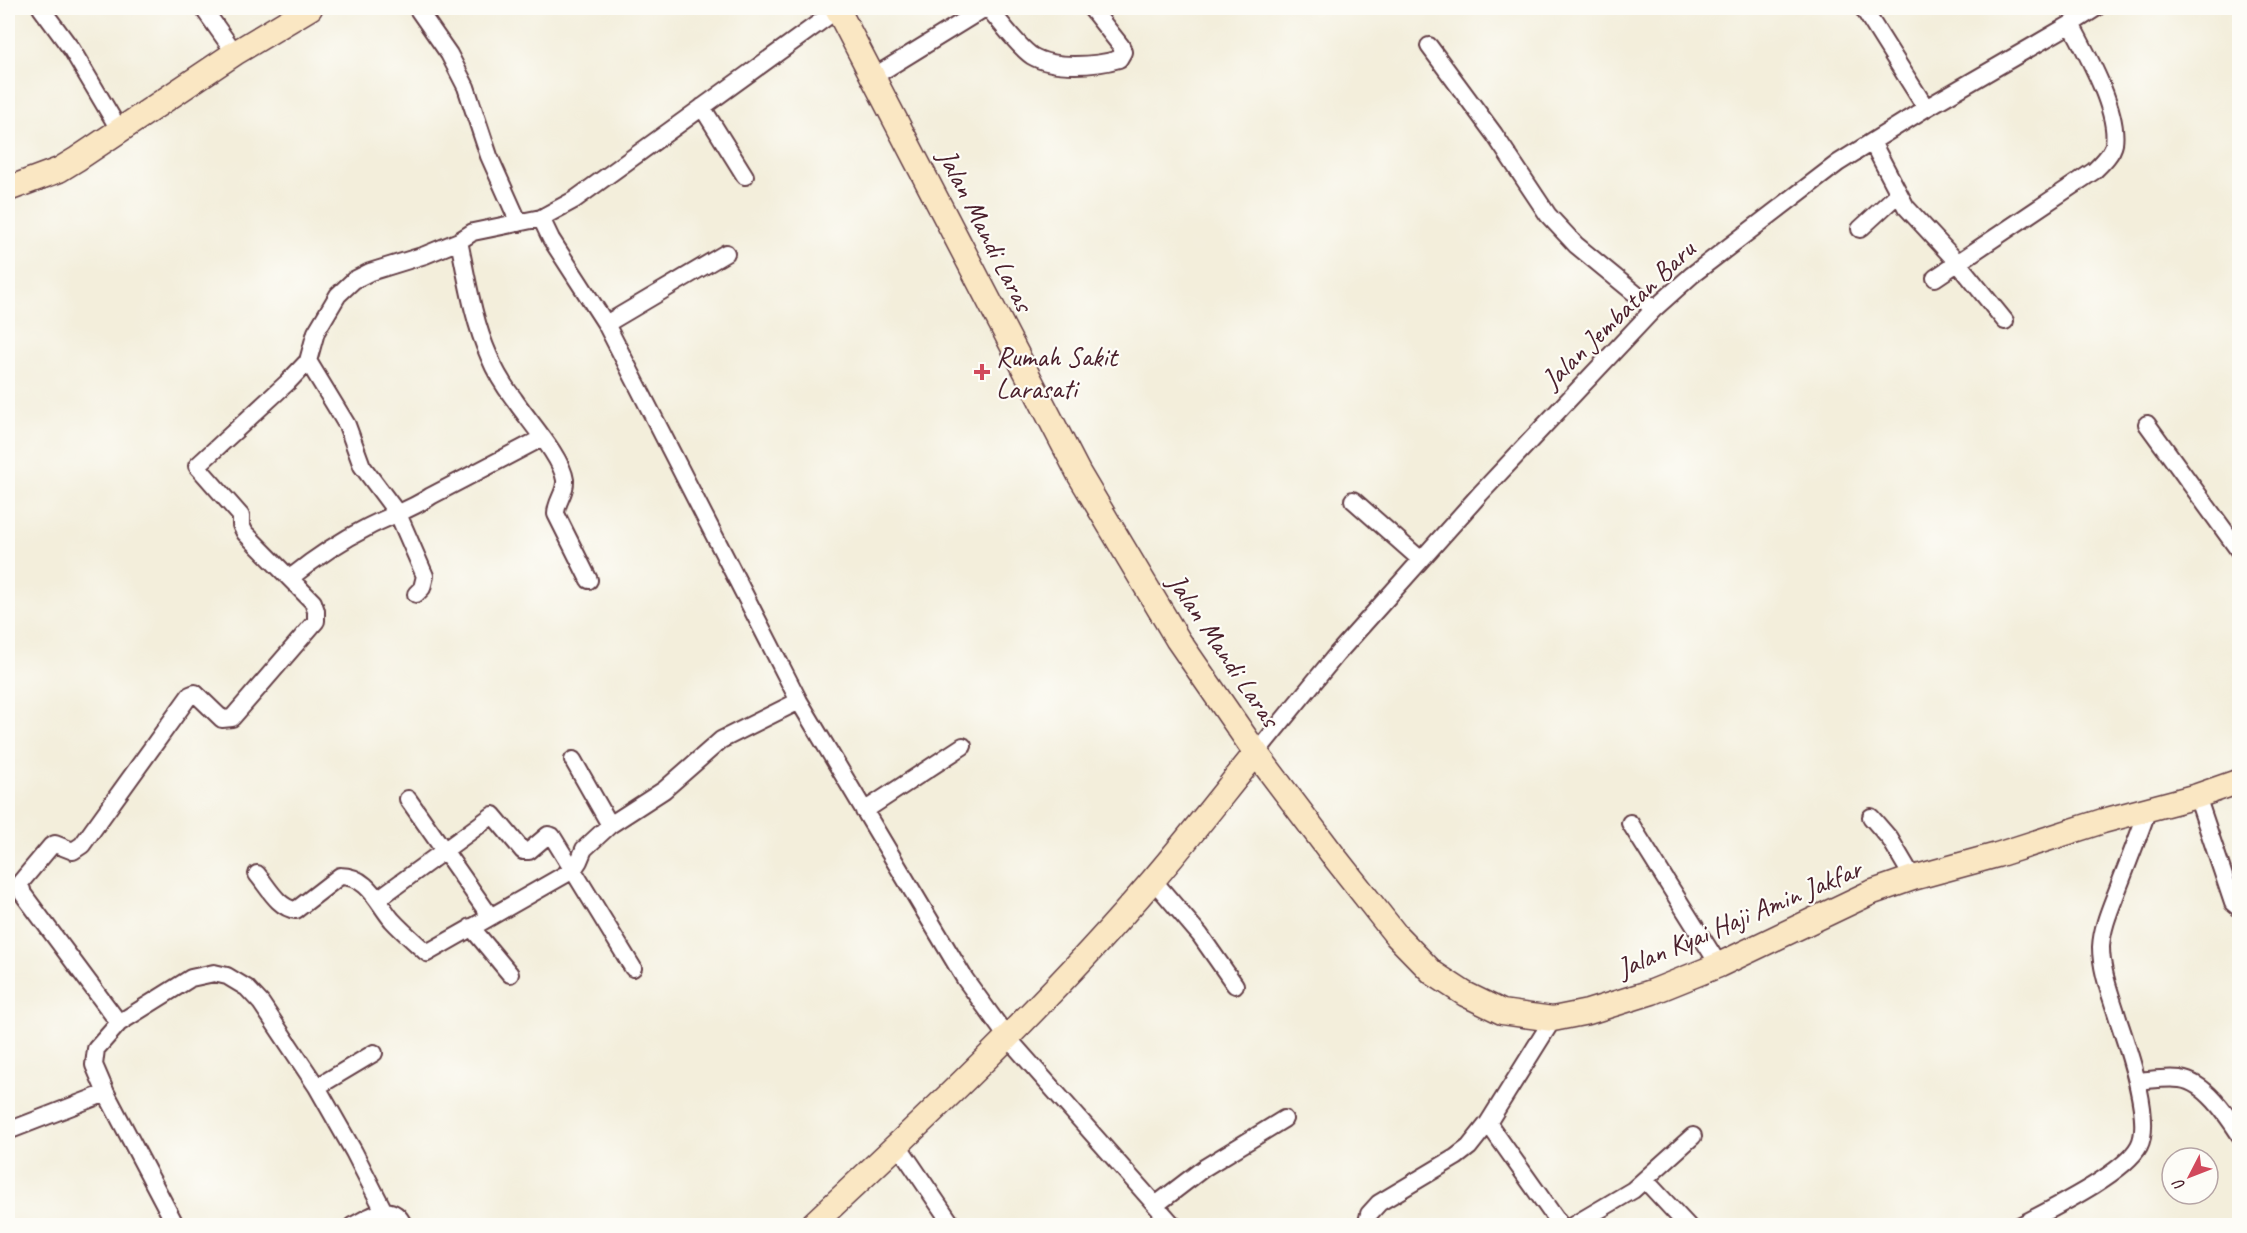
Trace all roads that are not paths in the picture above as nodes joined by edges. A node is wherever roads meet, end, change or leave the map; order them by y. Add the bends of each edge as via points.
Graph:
1 (41, 8) edge
2 (203, 8) edge
3 (310, 8) edge
4 (417, 8) edge
5 (838, 8) edge
6 (987, 8) edge
7 (1091, 8) edge
8 (1863, 8) edge
9 (2096, 8) edge
10 (2076, 17) edge
11 (1432, 50) dead end
12 (235, 52) junction
13 (873, 77) junction
14 (702, 107) junction
15 (1926, 108) junction
16 (120, 131) junction
17 (1872, 142) junction
18 (745, 176) dead end
19 (8, 189) edge
20 (1898, 194) junction
21 (542, 218) junction
22 (519, 223) junction
23 (1860, 229) dead end
24 (459, 241) junction
25 (726, 252) dead end
26 (1958, 263) junction
27 (1935, 278) dead end
28 (1654, 309) junction
29 (2005, 321) dead end
30 (606, 324) junction
31 (308, 361) junction
32 (2147, 424) dead end
33 (542, 438) junction
34 (1353, 500) dead end
35 (398, 514) junction
36 (2240, 552) edge
37 (1421, 560) junction
38 (290, 578) junction
39 (589, 580) dead end
40 (416, 594) dead end
41 (799, 701) junction
42 (963, 746) dead end
43 (1256, 753) junction
44 (573, 760) dead end
45 (2240, 781) edge
46 (2197, 796) junction
47 (408, 799) dead end
48 (2148, 809) junction
49 (864, 811) junction
50 (1871, 817) dead end
51 (1630, 823) dead end
52 (610, 825) junction
53 (445, 850) junction
54 (573, 870) junction
55 (257, 874) dead end
56 (1913, 878) junction
57 (1153, 880) junction
58 (378, 899) junction
59 (2240, 909) edge
60 (490, 916) junction
61 (471, 927) junction
62 (1719, 965) junction
63 (633, 968) dead end
64 (510, 974) dead end
65 (1235, 985) dead end
66 (1553, 1019) junction
67 (119, 1023) junction
68 (1007, 1037) junction
69 (374, 1053) dead end
70 (2138, 1081) junction
71 (317, 1087) junction
72 (106, 1093) junction
73 (1284, 1119) dead end
74 (1488, 1123) junction
75 (8, 1131) edge
76 (2240, 1135) edge
77 (1693, 1136) dead end
78 (898, 1145) junction
79 (1645, 1180) junction
80 (1157, 1204) junction
81 (384, 1211) junction
82 (1679, 1216) edge
83 (176, 1226) edge
84 (352, 1226) edge
85 (404, 1226) edge
86 (811, 1226) edge
87 (953, 1226) edge
88 (1174, 1226) edge
89 (1366, 1226) edge
90 (1562, 1226) edge
91 (1572, 1226) edge
92 (2019, 1226) edge

1 - 16 street via 72,50
2 - 12 street
3 - 12 main road
4 - 22 street via 466,87 489,156
5 - 13 main road, Jalan Mandi Laras
5 - 14 street
6 - 7 street via 1032,56 1051,63 1099,65 1119,59 1121,46
6 - 13 street
8 - 15 street
9 - 10 street, Jalan Jembatan Baru
10 - 15 street, Jalan Jembatan Baru
10 - 26 street via 2113,125 2114,145 2094,171
11 - 28 street via 1548,215 1576,245
12 - 16 main road
13 - 43 main road, Jalan Mandi Laras via 1073,464 1178,640
14 - 18 street
14 - 21 street via 574,200
15 - 17 street, Jalan Jembatan Baru
16 - 19 main road via 59,170
17 - 20 street
17 - 28 street, Jalan Jembatan Baru via 1740,236
20 - 23 street
20 - 26 street
21 - 22 street
21 - 30 street via 550,239
22 - 24 street via 473,232
24 - 31 street via 354,280 338,296 316,332
24 - 33 street via 488,355 512,398
25 - 30 street
26 - 27 street
26 - 29 street
28 - 37 street, Jalan Jembatan Baru
30 - 41 street
31 - 35 street via 347,425 362,466
31 - 38 street via 197,466 241,516 245,533
32 - 36 street
33 - 35 street
33 - 39 street via 565,479 556,514
34 - 37 street
35 - 38 street via 328,548
35 - 40 street via 425,576
37 - 43 street, Jalan Jembatan Baru
38 - 67 street via 313,602 316,621 232,718 222,719 200,696 190,695 82,845 73,851 56,844 51,846 20,883 23,894
41 - 49 street
41 - 52 street via 721,740 664,790
42 - 49 street
43 - 57 main road
43 - 66 main road, Jalan Kyai Haji Amin Jakfar via 1396,935 1433,973 1502,1012
44 - 52 street
45 - 46 main road, Jalan Kyai Haji Amin Jakfar
46 - 48 main road, Jalan Kyai Haji Amin Jakfar
46 - 59 street via 2233,903
47 - 53 street
48 - 56 main road, Jalan Kyai Haji Amin Jakfar
48 - 70 street via 2105,924 2101,947
49 - 68 street via 965,979
50 - 56 street via 1890,839
51 - 62 street
52 - 54 street via 584,849
53 - 54 street via 493,815 523,851 552,836
53 - 58 street
53 - 60 street
54 - 60 street
54 - 63 street
55 - 58 street via 287,909 296,910 340,876 359,881
56 - 62 main road, Jalan Kyai Haji Amin Jakfar via 1870,893
57 - 65 street via 1200,935
57 - 68 main road
58 - 61 street via 399,927 427,953
60 - 61 street
61 - 64 street
62 - 66 main road, Jalan Kyai Haji Amin Jakfar via 1652,992
66 - 74 street
67 - 71 street via 191,978 214,973 227,976 247,988 261,1004
67 - 72 street via 96,1048 93,1065
68 - 78 main road
68 - 80 street
69 - 71 street
70 - 76 street via 2181,1079 2202,1089 2225,1112
70 - 92 street via 2143,1121 2140,1144 2129,1158 2111,1173
71 - 81 street
72 - 75 street
72 - 83 street
73 - 80 street via 1204,1168
74 - 89 street via 1456,1157 1379,1203 1369,1214
74 - 90 street
77 - 79 street
78 - 86 main road
78 - 87 street
79 - 82 street
79 - 91 street
80 - 88 street
81 - 84 street
81 - 85 street via 394,1211

